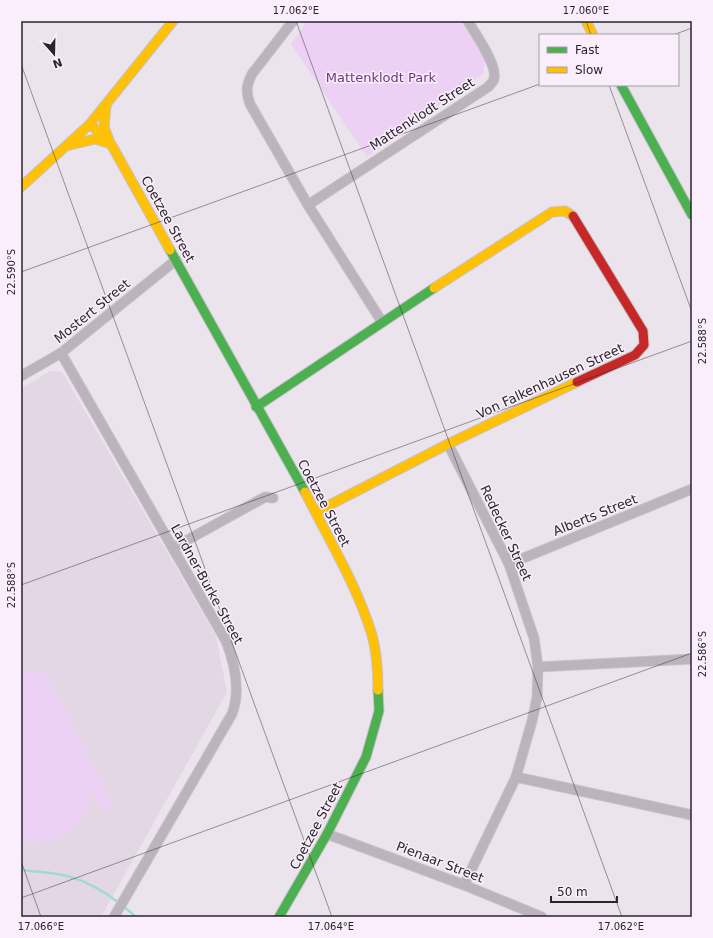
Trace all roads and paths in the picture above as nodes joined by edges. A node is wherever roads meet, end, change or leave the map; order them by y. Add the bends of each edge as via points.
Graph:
1 (173, 21) edge
2 (293, 21) edge
3 (468, 21) edge
4 (586, 21) edge
5 (592, 34) edge
6 (622, 86) edge
7 (106, 106) junction
8 (90, 124) junction
9 (111, 144) junction
10 (67, 146) junction
11 (21, 187) edge
12 (308, 204) junction
13 (692, 215) edge
14 (176, 260) junction
15 (382, 322) junction
16 (61, 353) junction
17 (21, 376) edge
18 (256, 407) junction
19 (448, 444) junction
20 (692, 489) edge
21 (273, 498) dead end
22 (316, 512) junction
23 (173, 548) junction
24 (508, 564) junction
25 (692, 659) edge
26 (538, 667) junction
27 (516, 777) junction
28 (692, 815) edge
29 (327, 834) junction
30 (464, 885) junction
31 (114, 917) edge
32 (279, 917) edge
33 (542, 917) edge

1 - 7 street
2 - 12 street via 252,74 246,84 246,93
3 - 12 street, Mattenklodt Street via 494,67 493,82
4 - 5 street
6 - 13 street
7 - 8 street
7 - 9 street via 104,127
8 - 9 street, Coetzee Street
8 - 10 street
9 - 10 street via 86,139
9 - 14 street, Coetzee Street
10 - 11 street
12 - 15 street
14 - 16 street, Mostert Street
14 - 18 street, Coetzee Street
15 - 18 street, Von Falkenhausen Street
15 - 19 street, Von Falkenhausen Street via 552,212 562,209 572,213 579,223 643,331 644,345 635,354
16 - 17 street, Mostert Street
16 - 23 street, Lardner-Burke Street
18 - 22 street, Coetzee Street
19 - 22 street, Von Falkenhausen Street
19 - 24 street, Redecker Street
20 - 24 street, Alberts Street
21 - 23 street via 265,497
22 - 29 street, Coetzee Street via 351,583 372,636 379,711 366,758
23 - 31 street, Lardner-Burke Street via 226,641 236,680 236,704
24 - 26 street, Redecker Street via 534,638
25 - 26 street
26 - 27 street, Redecker Street via 535,710
27 - 28 street
27 - 30 street, Redecker Street
29 - 30 street, Pienaar Street
29 - 32 street, Coetzee Street
30 - 33 street, Pienaar Street

